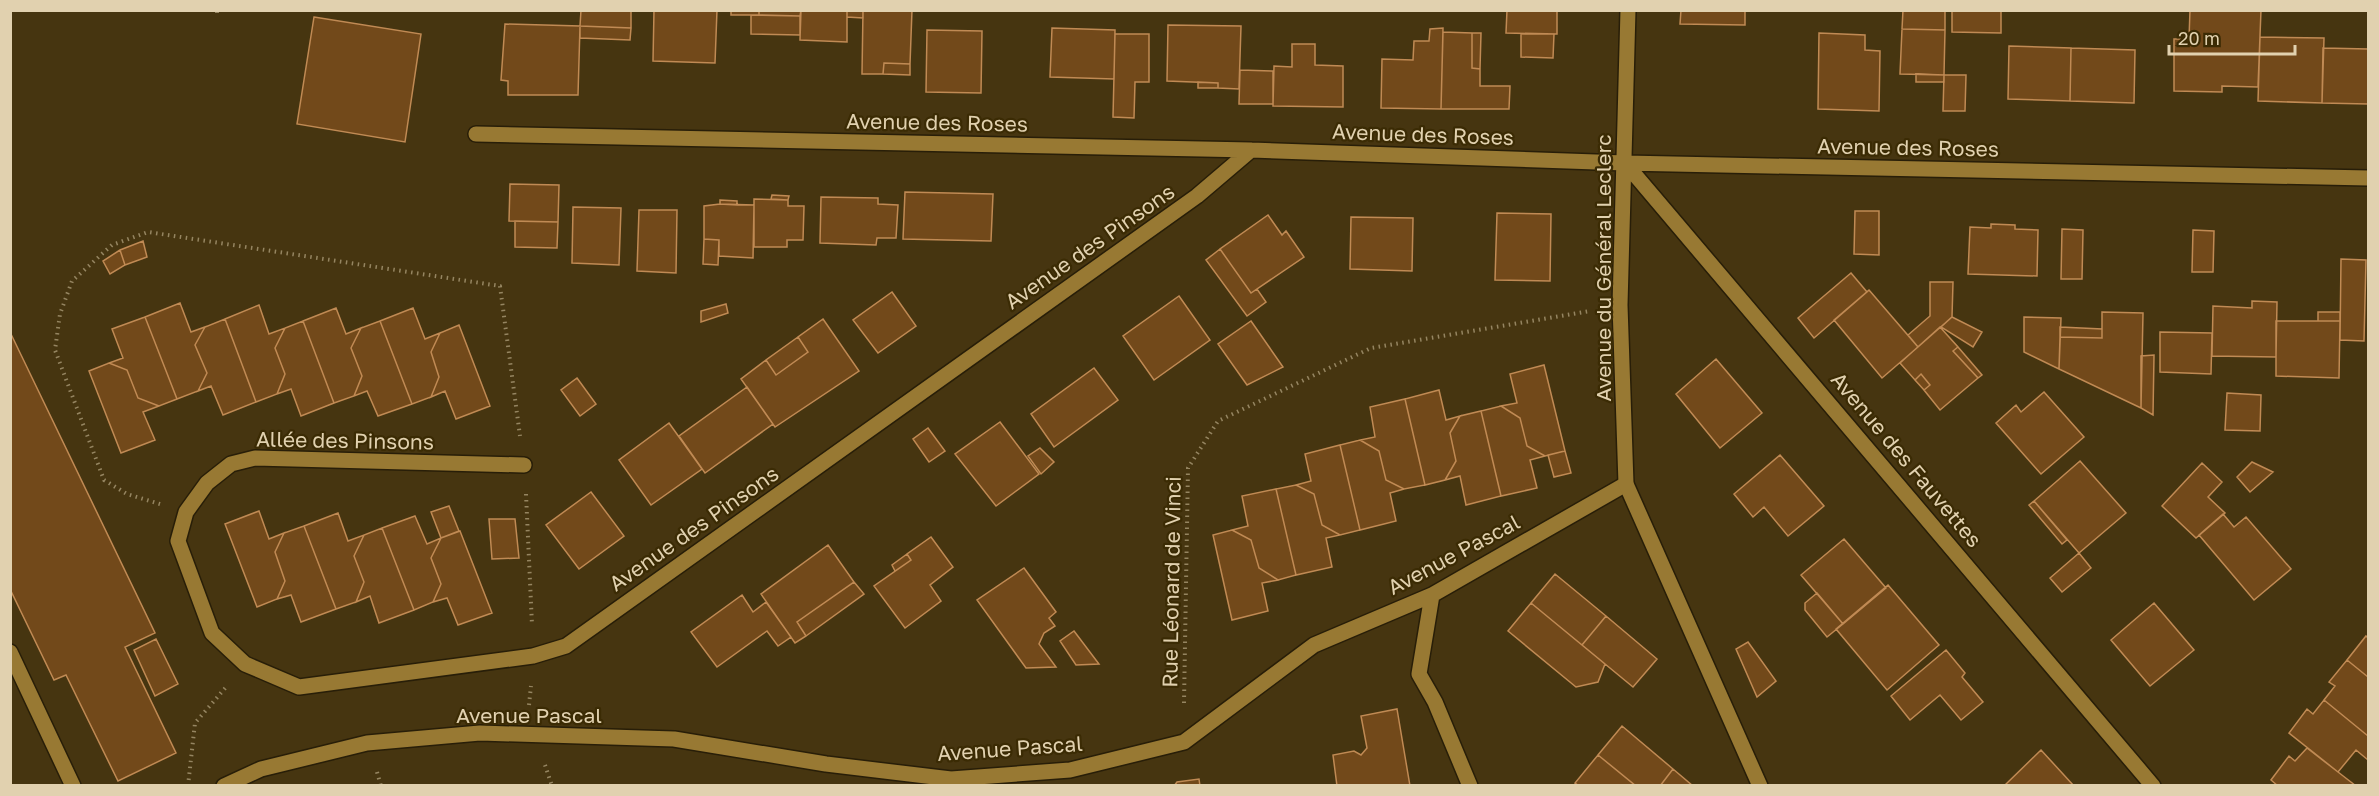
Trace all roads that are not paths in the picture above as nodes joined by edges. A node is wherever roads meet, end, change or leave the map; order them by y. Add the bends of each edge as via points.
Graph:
1 (1628, 10) edge
2 (476, 134) dead end
3 (1251, 150) junction
4 (1626, 163) junction
5 (2368, 178) edge
6 (524, 465) road end
7 (1626, 484) junction
8 (186, 512) joint
9 (1432, 595) junction
10 (10, 652) edge
11 (74, 786) edge
12 (224, 786) edge
13 (1470, 786) edge
14 (1761, 786) edge
15 (2153, 786) edge

1 - 4 street, Avenue du Général Leclerc
2 - 3 street, Avenue des Roses
3 - 4 street, Avenue des Roses
3 - 8 street, Avenue des Pinsons via 1197,196 566,646 533,656 299,687 245,664 212,633 178,542
4 - 5 street, Avenue des Roses
4 - 7 street, Avenue du Général Leclerc via 1620,305
4 - 15 street, Avenue des Fauvettes
6 - 8 street, Allée des Pinsons via 255,458 231,464 207,483
7 - 9 street, Avenue Pascal
7 - 14 street, Avenue du Général Leclerc
9 - 12 street, Avenue Pascal via 1314,645 1184,742 1070,770 951,779 825,764 675,739 480,733 367,743 261,769
9 - 13 street via 1419,674
10 - 11 street

